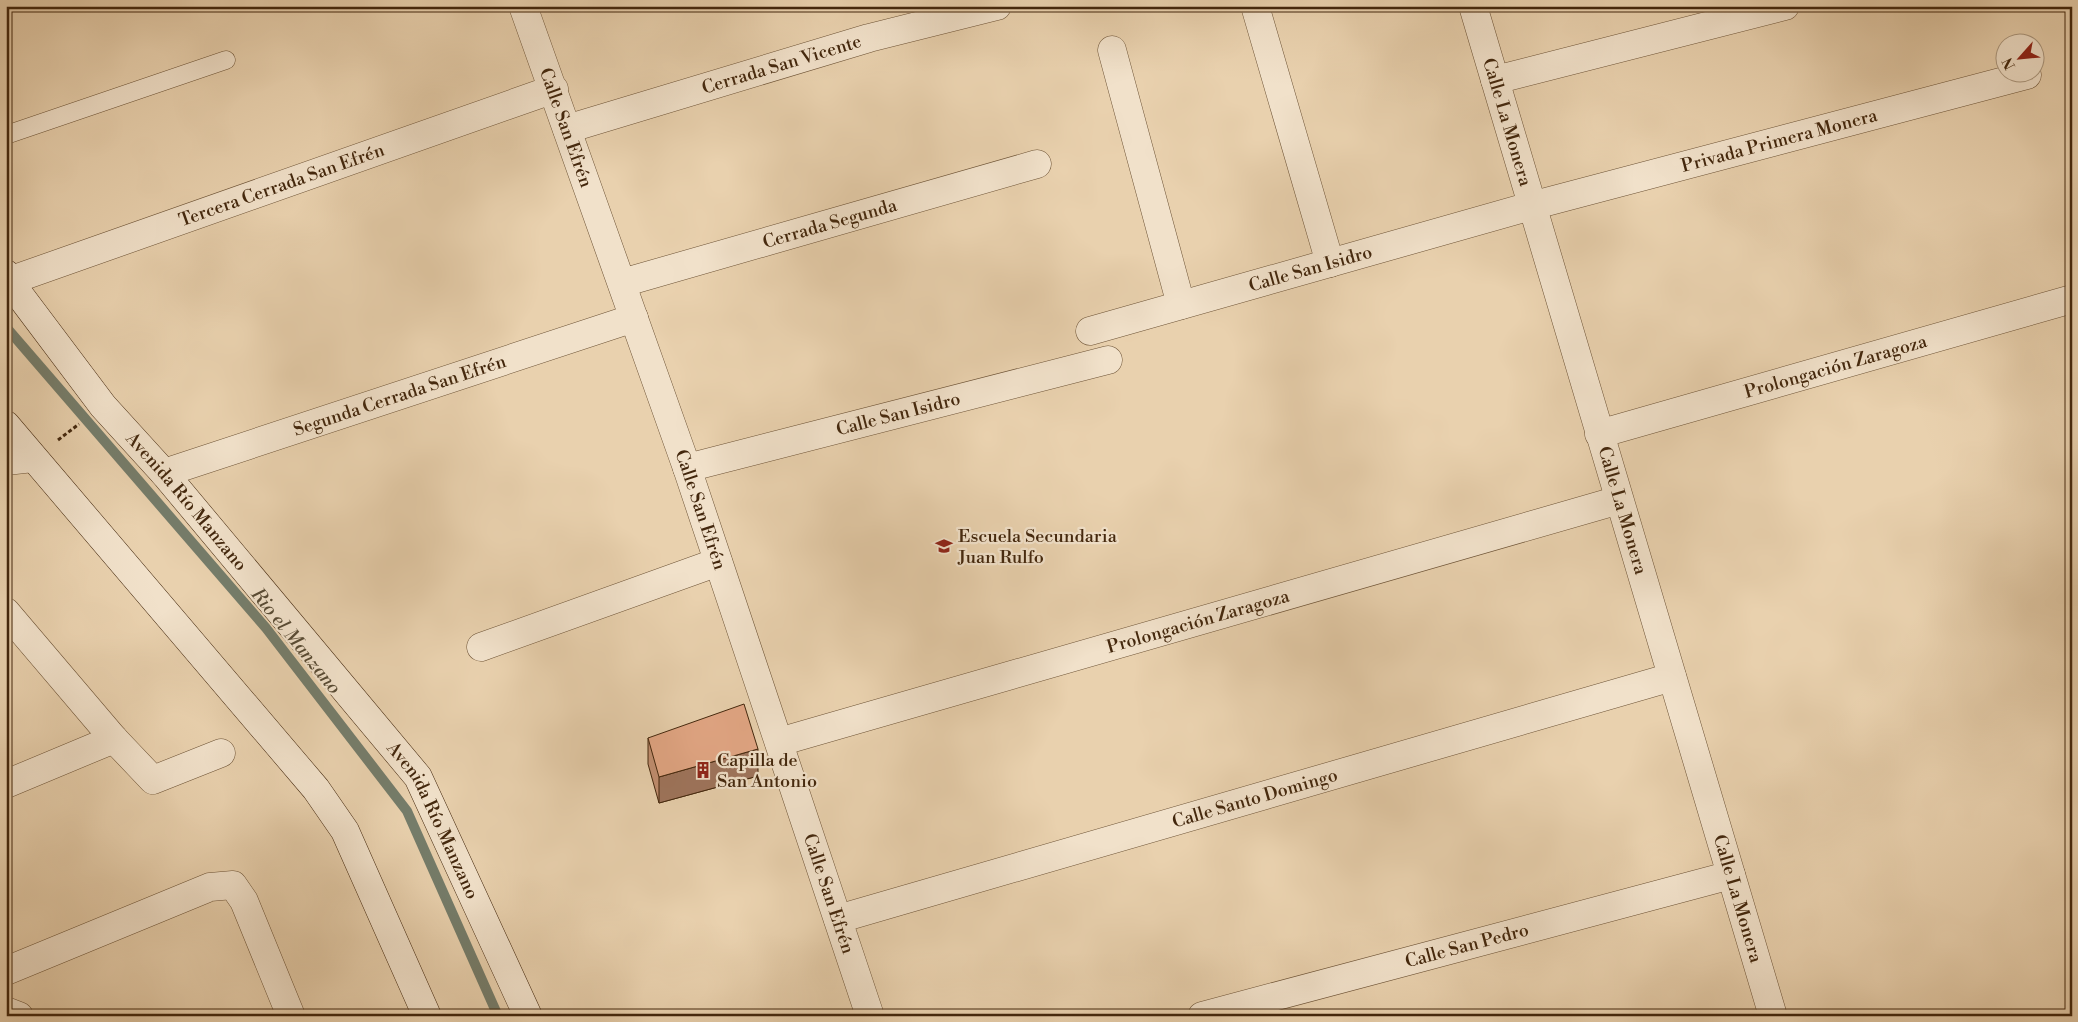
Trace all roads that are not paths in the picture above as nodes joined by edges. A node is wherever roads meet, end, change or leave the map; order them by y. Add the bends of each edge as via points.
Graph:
1 (523, 6) edge
2 (997, 6) edge
3 (1255, 6) edge
4 (1473, 6) edge
5 (1785, 6) edge
6 (1112, 50) dead end
7 (226, 60) dead end
8 (1495, 80) junction
9 (1997, 82) edge
10 (554, 89) junction
11 (567, 129) junction
12 (6, 135) edge
13 (1037, 164) dead end
14 (1531, 206) junction
15 (1330, 263) junction
16 (8, 277) edge
17 (622, 283) junction
18 (2072, 299) edge
19 (1182, 305) junction
20 (634, 318) junction
21 (1090, 331) dead end
22 (1108, 360) dead end
23 (6, 425) edge
24 (1599, 434) junction
25 (33, 458) junction
26 (6, 462) edge
27 (687, 468) junction
28 (164, 473) junction
29 (1618, 500) junction
30 (718, 562) junction
31 (6, 612) edge
32 (481, 647) dead end
33 (1672, 677) junction
34 (114, 739) junction
35 (779, 742) junction
36 (221, 753) dead end
37 (6, 784) edge
38 (1731, 875) junction
39 (838, 918) junction
40 (6, 971) edge
41 (6, 1011) edge
42 (19, 1016) edge
43 (291, 1016) edge
44 (427, 1016) edge
45 (528, 1016) edge
46 (870, 1016) edge
47 (1202, 1016) edge
48 (1773, 1016) edge

1 - 10 street, Calle San Efrén
2 - 11 street, Cerrada San Vicente via 869,38
3 - 15 street
4 - 8 street, Calle La Monera
5 - 8 street
6 - 19 street
7 - 12 lane
8 - 14 street, Calle La Monera
9 - 14 street, Privada Primera Monera
10 - 11 street, Calle San Efrén
10 - 16 street, Tercera Cerrada San Efrén
11 - 17 street, Calle San Efrén
13 - 17 street, Cerrada Segunda
14 - 15 street, Calle San Isidro
14 - 24 street, Calle La Monera
15 - 19 street, Calle San Isidro
16 - 28 street, Avenida Río Manzano via 103,406
17 - 20 street, Calle San Efrén
18 - 24 street, Prolongación Zaragoza
19 - 21 street, Calle San Isidro
20 - 27 street, Calle San Efrén
20 - 28 street, Segunda Cerrada San Efrén
22 - 27 street, Calle San Isidro
23 - 25 street
24 - 29 street, Calle La Monera
25 - 26 street
25 - 44 street via 316,789 345,831
27 - 30 street, Calle San Efrén
28 - 45 street, Avenida Río Manzano via 418,777
29 - 33 street, Calle La Monera
29 - 35 street, Prolongación Zaragoza
30 - 32 street
30 - 35 street, Calle San Efrén
31 - 34 street
33 - 38 street, Calle La Monera
33 - 39 street, Calle Santo Domingo
34 - 36 street via 153,780
34 - 37 street
35 - 39 street, Calle San Efrén
38 - 47 street, Calle San Pedro
38 - 48 street, Calle La Monera
39 - 46 street, Calle San Efrén
40 - 43 street via 210,888 233,886 244,901
41 - 42 street

